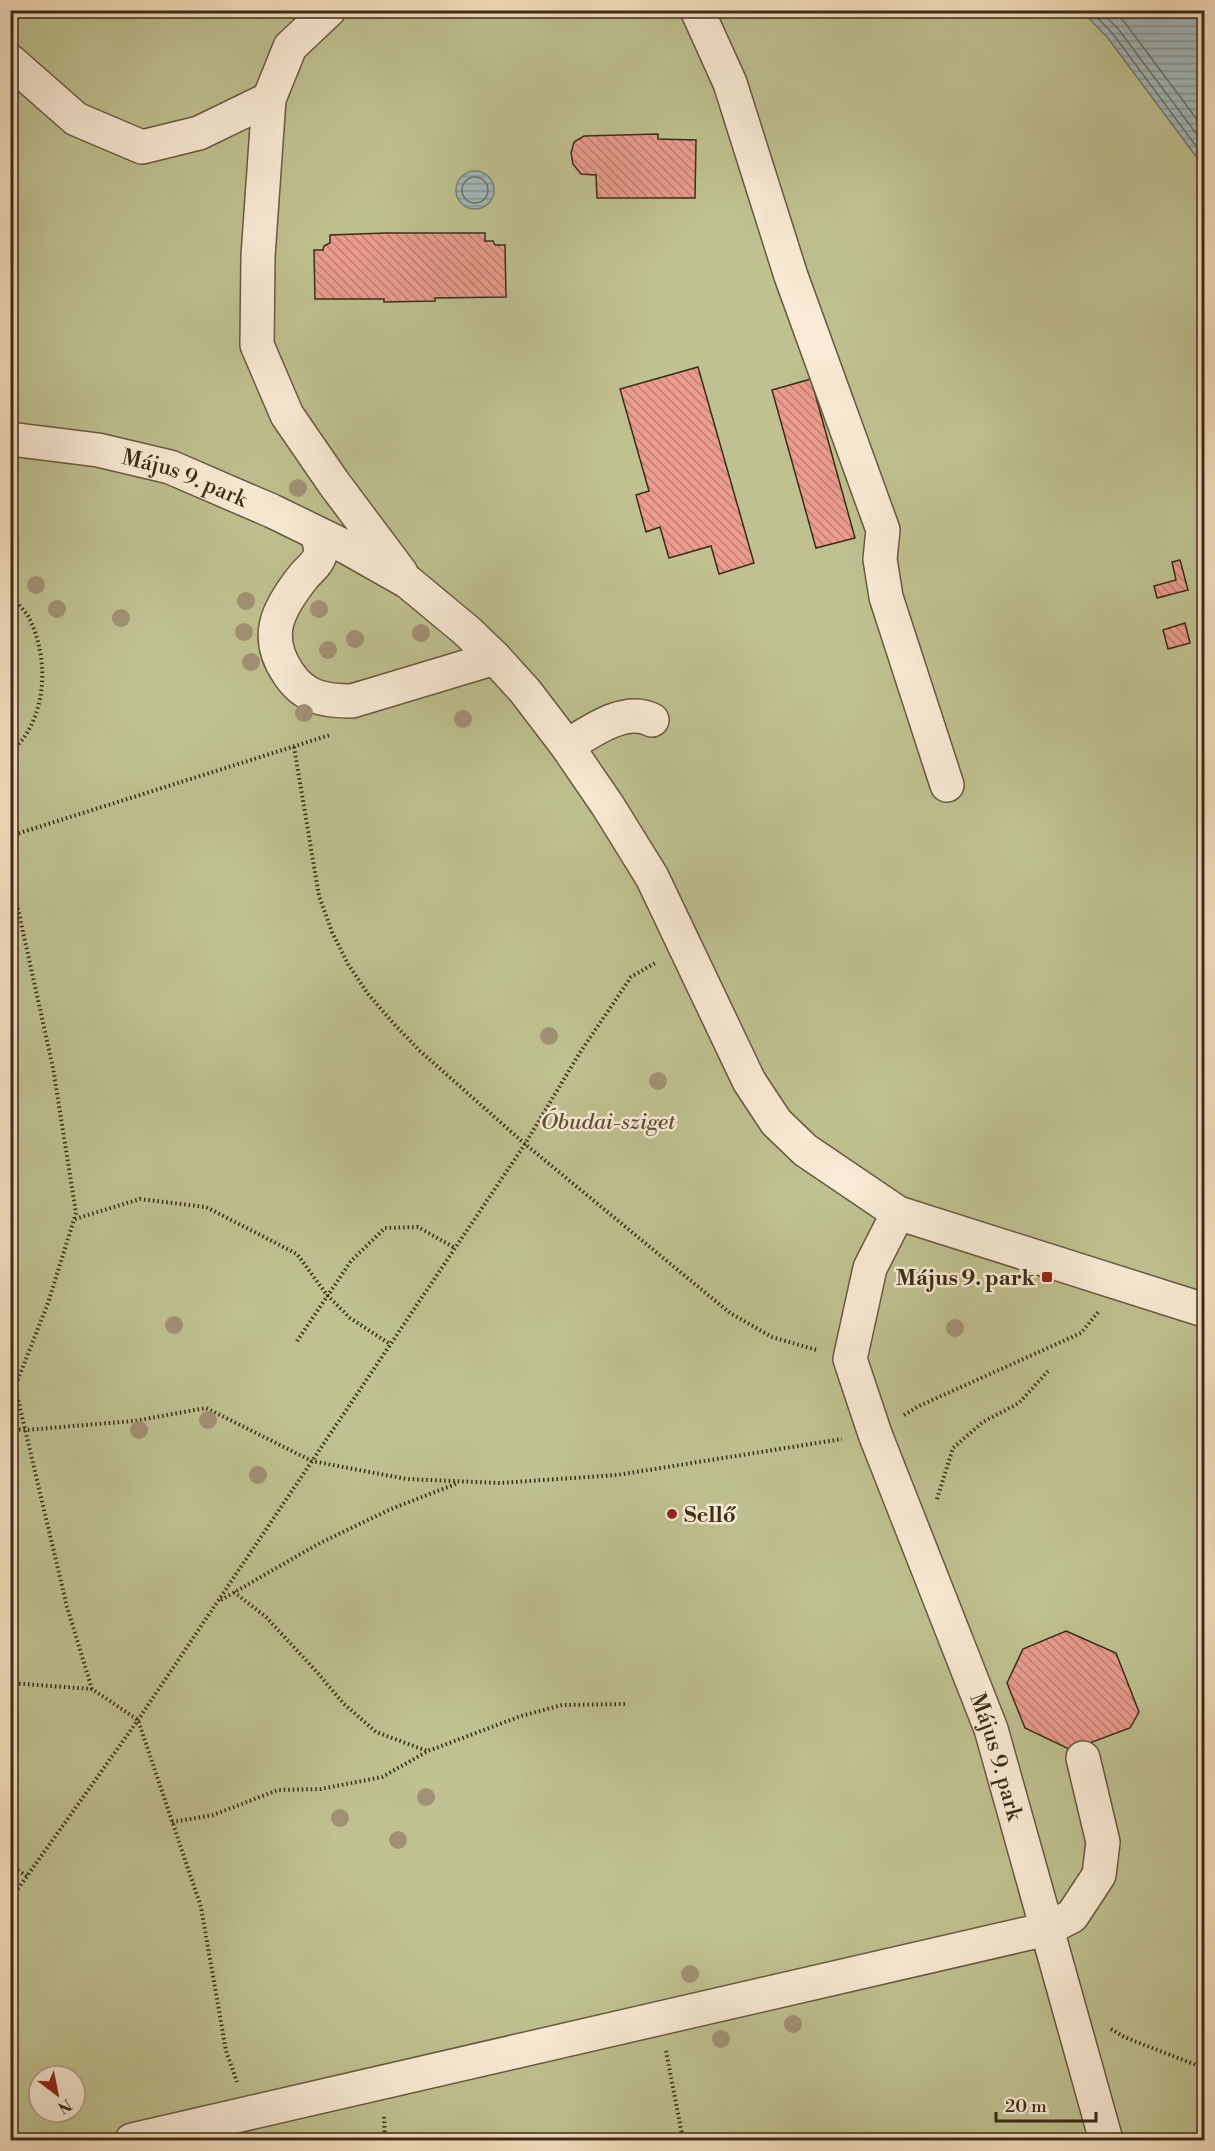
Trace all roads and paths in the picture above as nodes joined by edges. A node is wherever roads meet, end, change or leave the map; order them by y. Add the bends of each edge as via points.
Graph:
1 (329, 10) edge
2 (697, 10) edge
3 (10, 62) edge
4 (269, 99) junction
5 (10, 439) edge
6 (316, 532) junction
7 (348, 548) junction
8 (311, 567) junction
9 (408, 582) junction
10 (10, 595) edge
11 (495, 658) junction
12 (652, 720) dead end
13 (338, 732) dead end
14 (567, 746) junction
15 (294, 747) junction
16 (10, 753) edge
17 (947, 785) dead end
18 (10, 836) edge
19 (10, 873) edge
20 (685, 947) junction
21 (525, 1144) junction
22 (898, 1213) junction
23 (74, 1220) junction
24 (455, 1248) junction
25 (1128, 1287) junction
26 (327, 1295) junction
27 (1204, 1310) edge
28 (297, 1341) dead end
29 (390, 1344) junction
30 (850, 1359) junction
31 (1049, 1370) dead end
32 (10, 1428) edge
33 (25, 1430) junction
34 (875, 1434) junction
35 (312, 1461) junction
36 (462, 1481) junction
37 (919, 1543) junction
38 (234, 1592) junction
39 (218, 1602) junction
40 (10, 1683) edge
41 (92, 1689) junction
42 (625, 1704) dead end
43 (138, 1720) junction
44 (428, 1751) junction
45 (1083, 1758) dead end
46 (172, 1822) junction
47 (10, 1866) edge
48 (27, 1876) junction
49 (10, 1900) edge
50 (1047, 1929) junction
51 (1068, 2005) junction
52 (660, 2018) junction
53 (1204, 2068) edge
54 (248, 2113) junction
55 (132, 2140) edge
56 (683, 2140) edge
57 (1106, 2140) edge

1 - 4 street via 290,46
2 - 17 street via 730,83 791,276 883,530 880,559 886,597
3 - 4 street via 76,119 142,147 199,133
4 - 9 street via 258,256 257,345 287,415
5 - 6 street, Május 9. park via 98,450 170,467
6 - 7 street, Május 9. park
6 - 8 street via 321,544 319,557
7 - 8 street
7 - 9 street, Május 9. park
8 - 11 street via 275,622 274,643 289,675 312,695 328,701 352,701
9 - 11 street
10 - 16 path via 27,616 39,644 43,675 39,706 26,735
11 - 14 street
12 - 14 street via 632,715 597,728
13 - 15 path
14 - 20 street via 652,877
15 - 18 path
15 - 21 path via 320,896 348,964 368,994 420,1051
19 - 23 path via 53,1068
20 - 21 path via 631,977
20 - 22 street via 749,1081 776,1122 805,1150
21 - 24 path
21 - 30 path via 730,1313 772,1337
22 - 25 street
22 - 30 street via 870,1268
23 - 26 path via 140,1199 206,1207 297,1254
23 - 33 path via 15,1388
24 - 26 path via 418,1227 385,1228 351,1261
24 - 29 path
25 - 27 street
25 - 34 path via 1101,1308 1081,1333 919,1406
26 - 28 path
26 - 29 path via 350,1318
29 - 35 path
30 - 34 street, Május 9. park
31 - 37 path via 1019,1403 983,1422 953,1448 930,1526
32 - 33 path
33 - 35 path via 134,1421 206,1408
33 - 41 path via 67,1607
34 - 36 path via 617,1475 500,1483
34 - 37 street, Május 9. park
35 - 36 path via 406,1479
35 - 39 path
36 - 38 path via 330,1538
37 - 50 street, Május 9. park via 991,1730
38 - 39 path
38 - 44 path via 266,1617 343,1703 376,1732
39 - 43 path
40 - 41 path
41 - 43 path
42 - 44 path via 562,1705 520,1716
43 - 46 path
43 - 48 path
44 - 46 path via 382,1777 321,1789 278,1790 213,1815
45 - 50 street via 1103,1842 1099,1875 1072,1916
46 - 54 path via 201,1907 225,2051
47 - 48 path
48 - 49 path
50 - 51 street, Május 9. park
50 - 52 street
51 - 53 path via 1124,2037
51 - 57 street, Május 9. park
52 - 54 street
52 - 56 path
54 - 55 street

